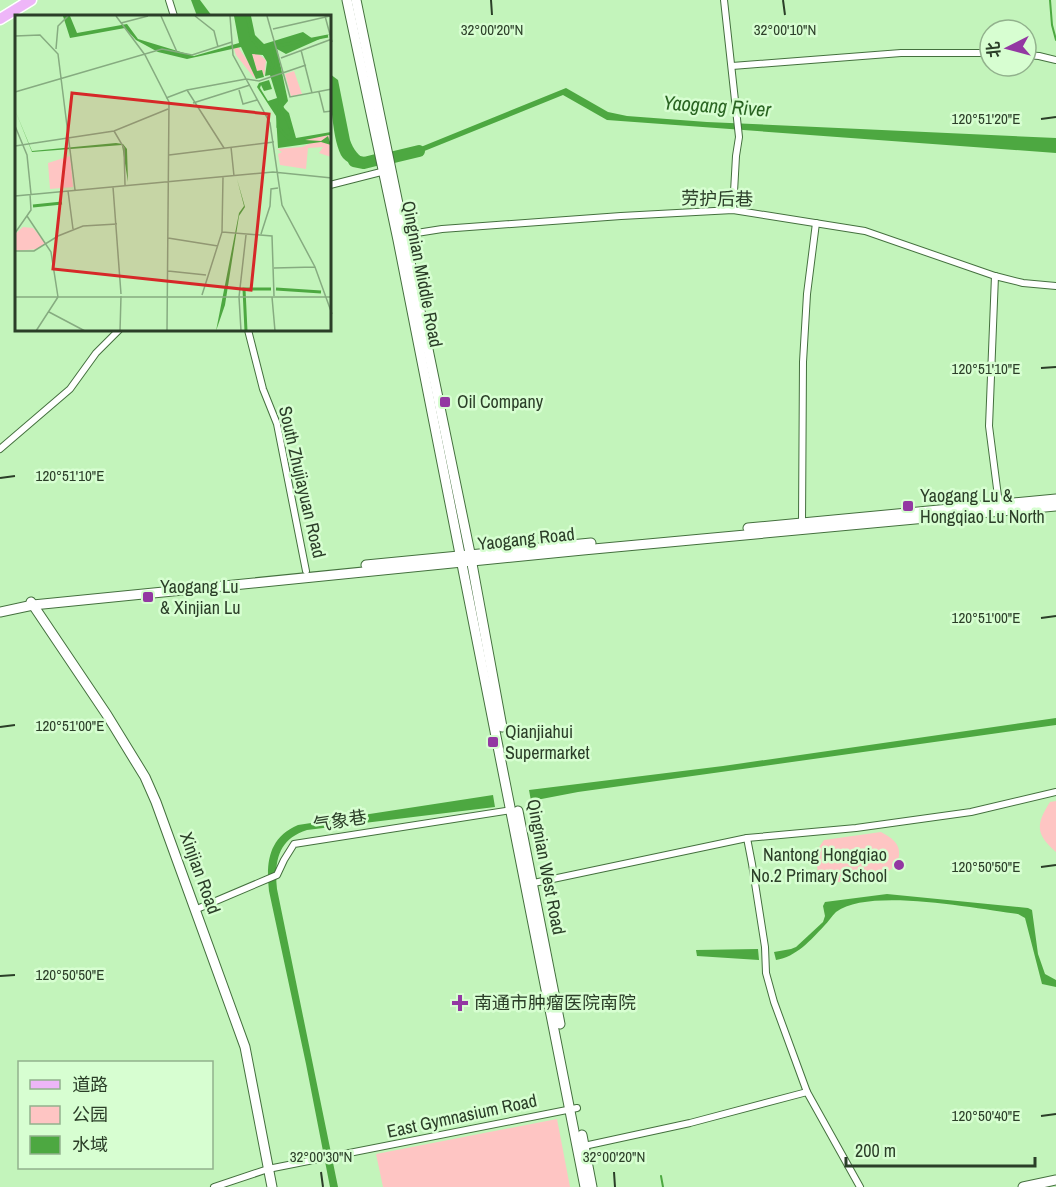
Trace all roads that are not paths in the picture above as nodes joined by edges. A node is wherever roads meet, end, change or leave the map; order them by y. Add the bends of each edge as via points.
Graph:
1 (16, 0) edge
2 (31, 0) edge
3 (169, 0) edge
4 (347, 0) edge
5 (356, 0) edge
6 (724, 0) edge
7 (0, 10) edge
8 (174, 15) edge
9 (0, 19) edge
10 (978, 54) edge
11 (1038, 56) edge
12 (1056, 60) edge
13 (732, 66) junction
14 (388, 171) junction
15 (332, 185) edge
16 (733, 210) junction
17 (816, 223) junction
18 (404, 234) junction
19 (995, 276) junction
20 (1056, 286) edge
21 (116, 332) edge
22 (249, 332) edge
23 (0, 449) edge
24 (1056, 499) edge
25 (999, 504) junction
26 (1056, 506) edge
27 (802, 522) junction
28 (467, 558) junction
29 (306, 571) junction
30 (31, 602) junction
31 (0, 604) edge
32 (0, 612) edge
33 (1056, 792) edge
34 (512, 810) junction
35 (747, 838) junction
36 (529, 884) junction
37 (197, 909) junction
38 (807, 1092) junction
39 (574, 1108) junction
40 (584, 1146) junction
41 (268, 1169) junction
42 (1056, 1180) edge
43 (214, 1187) edge
44 (272, 1187) edge
45 (585, 1187) edge
46 (592, 1187) edge
47 (860, 1187) edge
48 (1023, 1187) edge

1 - 7 main road
2 - 9 main road
3 - 8 street
4 - 14 main road, Qingnian Middle Road
5 - 14 main road, Qingnian Middle Road
6 - 13 street
10 - 13 street via 901,52
11 - 12 street
13 - 16 street via 739,137
14 - 15 street
14 - 18 main road, Qingnian Middle Road
14 - 28 main road, Qingnian Middle Road
16 - 17 street, 劳护后巷
16 - 18 street, 劳护后巷
17 - 19 street, 劳护后巷 via 865,231
17 - 27 street via 803,362
18 - 28 main road, Qingnian Middle Road
19 - 20 street, 劳护后巷
19 - 25 street via 989,426
21 - 23 street via 70,389
22 - 29 street, South Zhujiayuan Road via 263,389 277,424
24 - 25 main road, Yaogang Road
25 - 27 main road, Yaogang Road
26 - 28 main road, Yaogang Road
27 - 28 main road, Yaogang Road
28 - 29 main road, Yaogang Road
28 - 30 main road, Yaogang Road
28 - 34 main road, Qingnian West Road
28 - 36 main road, Qingnian West Road
29 - 30 main road, Yaogang Road
30 - 31 main road, Yaogang Road
30 - 32 main road, Yaogang Road
30 - 37 main road, Xinjian Road via 145,777
33 - 35 street via 971,812
34 - 36 main road, Qingnian West Road
34 - 37 street, 气象巷 via 294,844 278,875
35 - 36 street
35 - 38 street via 765,947 765,973
36 - 39 main road, Qingnian West Road
37 - 41 main road, Xinjian Road via 245,1047
38 - 40 street
38 - 47 street
39 - 40 main road, Qingnian West Road
39 - 41 street, East Gymnasium Road
39 - 45 main road, Qingnian West Road
40 - 46 main road, Qingnian West Road
41 - 43 street, East Gymnasium Road
41 - 44 main road, Xinjian Road
42 - 48 main road

